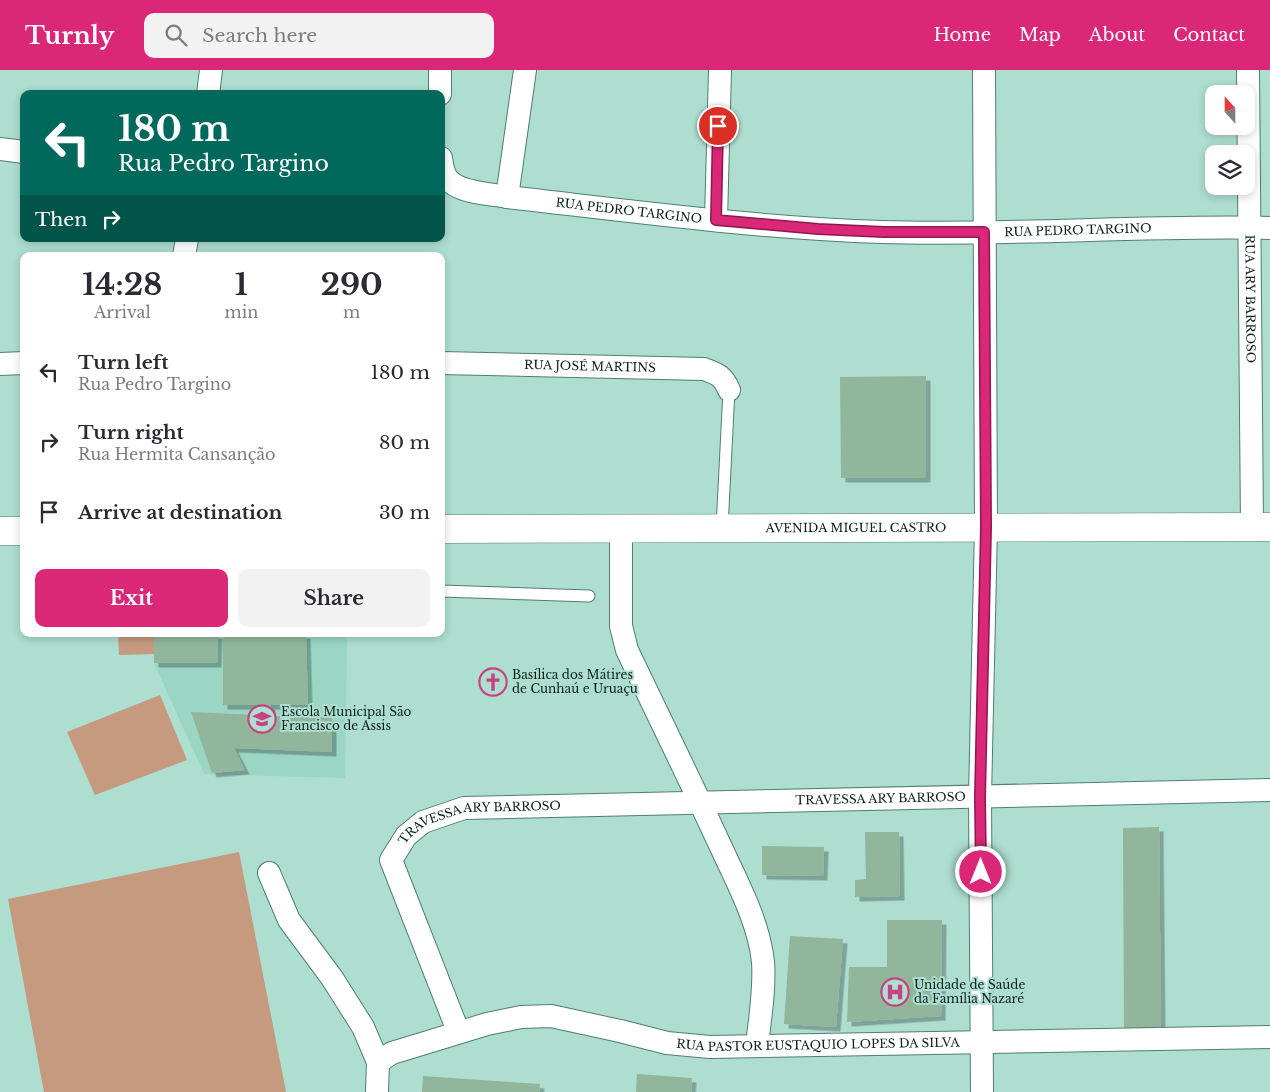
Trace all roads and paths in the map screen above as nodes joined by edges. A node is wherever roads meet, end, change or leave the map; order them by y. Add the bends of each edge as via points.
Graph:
1 (211, 70) edge
2 (440, 70) edge
3 (525, 70) edge
4 (720, 70) edge
5 (984, 70) edge
6 (1248, 70) edge
7 (208, 90) edge
8 (440, 90) edge
9 (0, 149) edge
10 (20, 152) edge
11 (445, 175) edge
12 (507, 197) junction
13 (716, 220) junction
14 (1260, 228) edge
15 (984, 232) junction
16 (445, 362) edge
17 (20, 363) edge
18 (0, 364) edge
19 (729, 390) joint
20 (986, 527) junction
21 (1261, 527) edge
22 (722, 528) junction
23 (445, 529) edge
24 (621, 529) junction
25 (0, 531) edge
26 (20, 531) edge
27 (445, 591) edge
28 (589, 596) dead end
29 (1270, 790) edge
30 (980, 797) junction
31 (700, 802) junction
32 (269, 873) dead end
33 (458, 1031) junction
34 (1270, 1037) edge
35 (982, 1041) junction
36 (757, 1045) junction
37 (378, 1062) junction
38 (377, 1092) edge
39 (982, 1092) edge

1 - 7 street
2 - 8 street
3 - 12 street
4 - 13 street
5 - 15 street
6 - 14 street, RUA ARY BARROSO
9 - 10 street
11 - 12 street, RUA PEDRO TARGINO via 451,183 466,190
12 - 13 street, RUA PEDRO TARGINO
13 - 15 street, RUA PEDRO TARGINO via 884,232
14 - 15 street, RUA PEDRO TARGINO
14 - 21 street, RUA ARY BARROSO
15 - 20 street
16 - 19 street, RUA JOSÉ MARTINS via 704,369 724,379
17 - 18 street
19 - 22 lane
20 - 21 main road, AVENIDA MIGUEL CASTRO
20 - 22 main road, AVENIDA MIGUEL CASTRO
20 - 30 street
22 - 24 main road, AVENIDA MIGUEL CASTRO
23 - 24 main road, AVENIDA MIGUEL CASTRO
24 - 31 street via 621,626 627,650
25 - 26 main road
27 - 28 lane
29 - 30 street, TRAVESSA ARY BARROSO
30 - 31 street, TRAVESSA ARY BARROSO
30 - 35 street
31 - 33 street, TRAVESSA ARY BARROSO via 464,808 423,822 406,836 391,860
31 - 36 street via 758,936 763,970
32 - 37 street via 289,920 363,1027
33 - 36 street, RUA PASTOR EUSTAQUIO LOPES DA SILVA via 521,1017 551,1016 667,1043 710,1047
33 - 37 street, RUA PASTOR EUSTAQUIO LOPES DA SILVA via 392,1052
34 - 35 street, RUA PASTOR EUSTAQUIO LOPES DA SILVA
35 - 36 street, RUA PASTOR EUSTAQUIO LOPES DA SILVA
35 - 39 street
37 - 38 street

